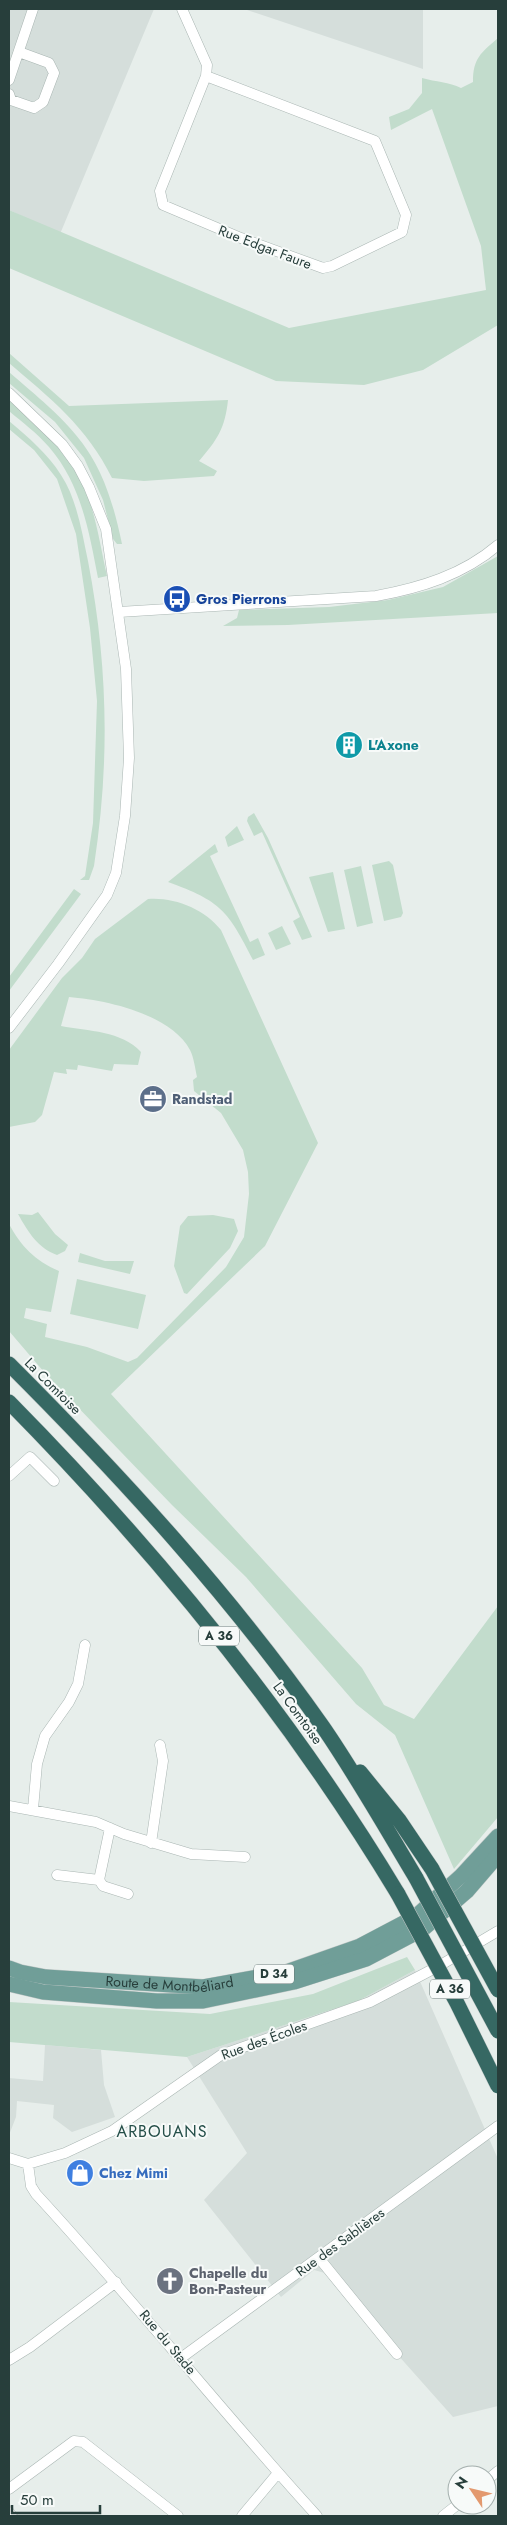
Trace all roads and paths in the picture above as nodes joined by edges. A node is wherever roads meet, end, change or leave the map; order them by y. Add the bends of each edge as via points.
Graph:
1 (33, 9) edge
2 (182, 9) edge
3 (19, 52) junction
4 (206, 76) junction
5 (9, 80) edge
6 (9, 94) edge
7 (9, 393) edge
8 (498, 545) edge
9 (119, 612) junction
10 (9, 1028) edge
11 (9, 1364) edge
12 (9, 1402) edge
13 (9, 1476) edge
14 (54, 1481) dead end
15 (86, 1645) dead end
16 (324, 1729) junction
17 (160, 1745) dead end
18 (9, 1806) edge
19 (33, 1809) junction
20 (110, 1828) junction
21 (498, 1836) edge
22 (151, 1843) junction
23 (498, 1855) edge
24 (246, 1857) dead end
25 (57, 1875) dead end
26 (99, 1880) junction
27 (128, 1894) dead end
28 (498, 1931) edge
29 (9, 1968) edge
30 (9, 1984) edge
31 (498, 1990) edge
32 (498, 2030) edge
33 (498, 2086) edge
34 (498, 2126) edge
35 (9, 2158) edge
36 (28, 2164) junction
37 (319, 2258) junction
38 (116, 2282) junction
39 (397, 2354) dead end
40 (181, 2358) junction
41 (9, 2360) edge
42 (278, 2473) junction
43 (9, 2489) edge
44 (9, 2512) edge
45 (12, 2516) edge
46 (178, 2516) edge
47 (242, 2516) edge
48 (317, 2516) edge

1 - 3 street
2 - 4 street via 207,65
3 - 5 street
3 - 6 street via 48,63 54,73 44,102 34,108 11,100
4 - 4 street, Rue Edgar Faure via 160,191 163,205 323,268 402,232 406,215 375,141
7 - 9 street via 62,444 89,487 106,529
8 - 9 street via 448,577 376,596
9 - 10 street via 126,669 129,758 125,816 116,872 107,896
11 - 16 highway, La Comtoise / A 36 via 168,1531 257,1639
12 - 33 highway, La Comtoise / A 36, bridge via 109,1507 230,1650 310,1758 398,1894 458,2003
13 - 14 street via 30,1457
15 - 19 street via 78,1684 45,1736 37,1764
16 - 31 highway, La Comtoise / A 36, bridge via 399,1820 432,1869
16 - 32 highway, La Comtoise / A 36, bridge via 416,1878
17 - 22 street via 163,1761
18 - 19 street
19 - 20 street
20 - 22 street
20 - 26 street
21 - 29 main road, Route de Montbéliard / D 34 via 461,1876 415,1917 360,1946 286,1972 203,1987 46,1977
22 - 24 street via 191,1854
23 - 30 main road, Route de Montbéliard / D 34 via 467,1891 423,1929 366,1959 294,1982 203,2001 157,2001 43,1992
25 - 26 street
26 - 27 street via 103,1886
28 - 36 street, Rue des Écoles via 370,2002 221,2055 112,2131 56,2156
34 - 37 street, Rue des Sablières
35 - 36 street
36 - 38 street, Rue du Stade via 36,2194
37 - 39 street
37 - 40 street, Rue des Sablières
38 - 40 street, Rue du Stade
38 - 41 street
40 - 42 street, Rue du Stade
42 - 47 street
42 - 48 street, Rue du Stade
43 - 46 street via 74,2441 83,2442
44 - 45 street

